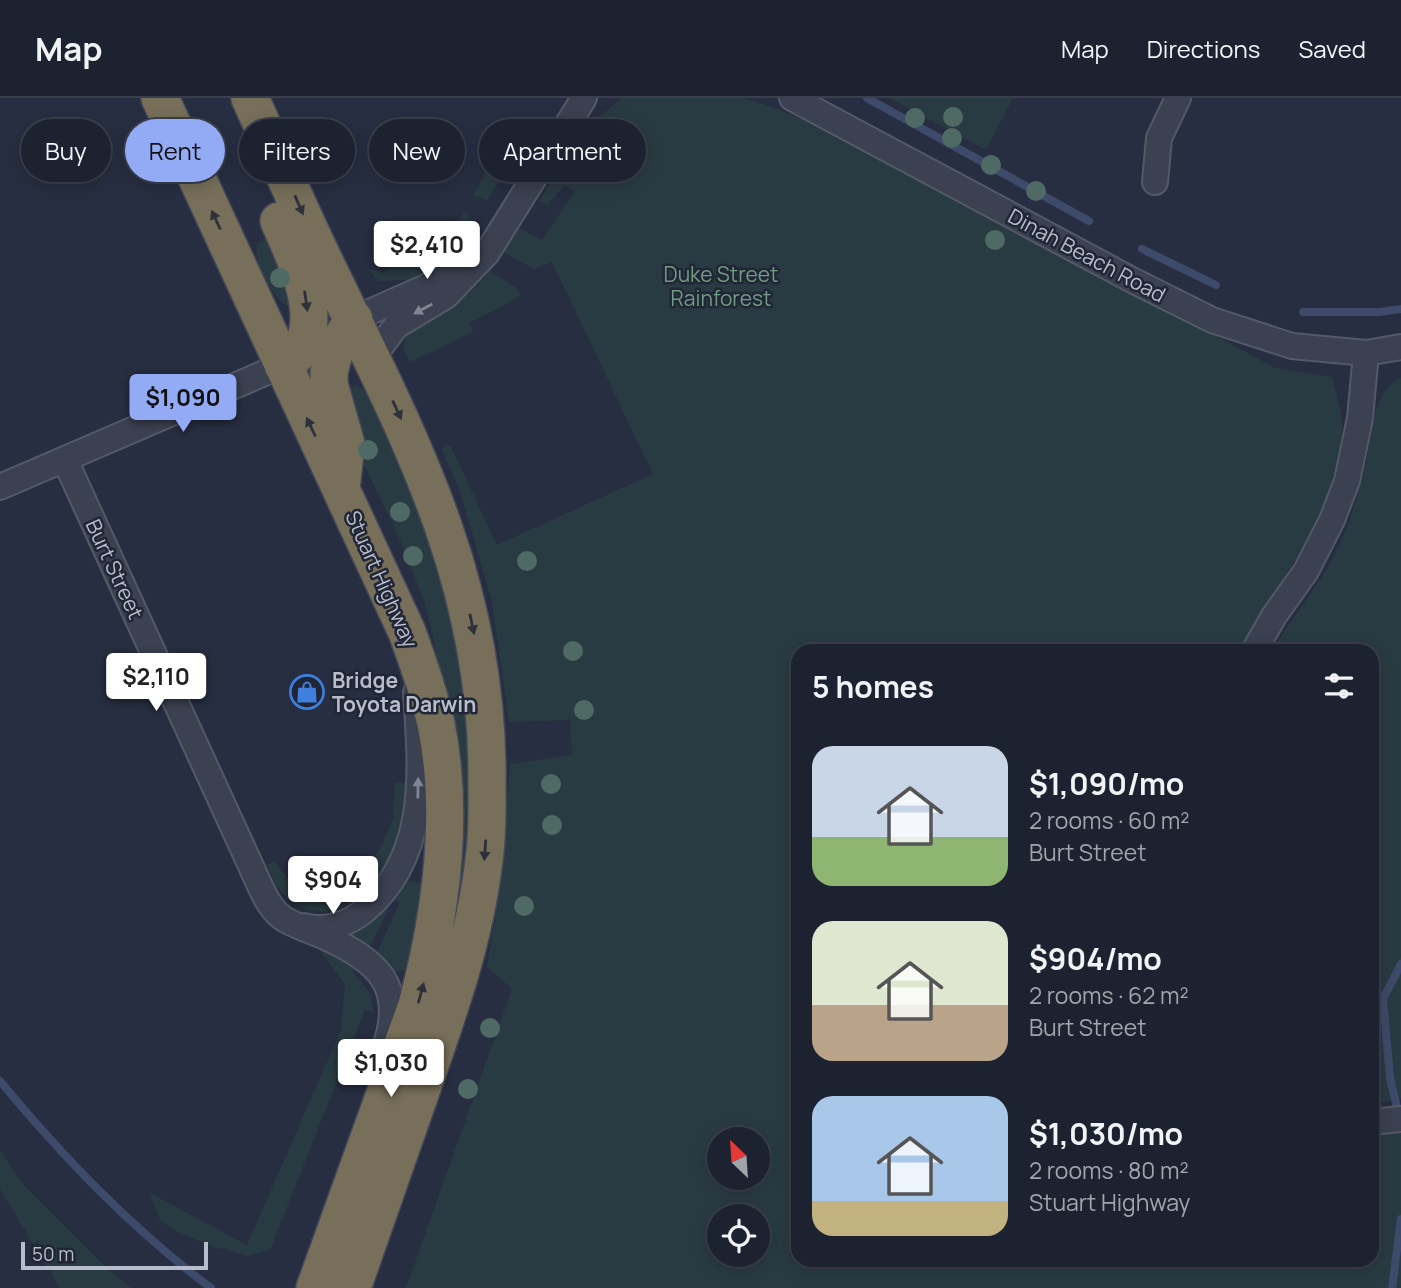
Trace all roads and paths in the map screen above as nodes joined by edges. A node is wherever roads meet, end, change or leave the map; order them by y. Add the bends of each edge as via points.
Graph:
1 (160, 98) edge
2 (236, 98) edge
3 (250, 98) edge
4 (584, 98) edge
5 (792, 98) edge
6 (1178, 98) edge
7 (1155, 182) dead end
8 (487, 253) junction
9 (354, 319) junction
10 (1401, 347) edge
11 (1366, 353) junction
12 (372, 358) junction
13 (283, 365) junction
14 (65, 460) junction
15 (0, 487) edge
16 (341, 490) junction
17 (407, 632) junction
18 (1258, 644) edge
19 (294, 923) junction
20 (1401, 1119) edge
21 (1379, 1121) edge
22 (328, 1285) edge

13 -> 1 highway, Stuart Highway
2 -> 13 highway via 251,152 304,282 306,337 302,349
3 -> 9 highway
4 - 8 street
5 - 11 street, Dinah Beach Road via 1212,320 1292,346
6 - 7 street via 1159,138
8 - 9 street
8 -> 12 street via 446,296 396,326
9 - 12 highway
9 - 16 highway via 335,349 328,372 346,444
10 - 11 street, Dinah Beach Road
11 - 18 street via 1360,418 1347,481 1306,571
12 -> 22 highway via 434,496 474,628 487,746 485,858 460,978
13 - 14 street
16 -> 13 highway, Stuart Highway
14 - 15 street
14 - 19 street, Burt Street via 260,885 282,918
16 - 17 highway, Stuart Highway
19 -> 17 street via 326,928 359,915 387,890 410,845 416,819 418,739
22 -> 17 highway, Stuart Highway via 418,1005 442,880 439,747 429,695
19 - 22 street, Burt Street via 370,962 388,984 393,1008 388,1040 329,1208
20 - 21 street

